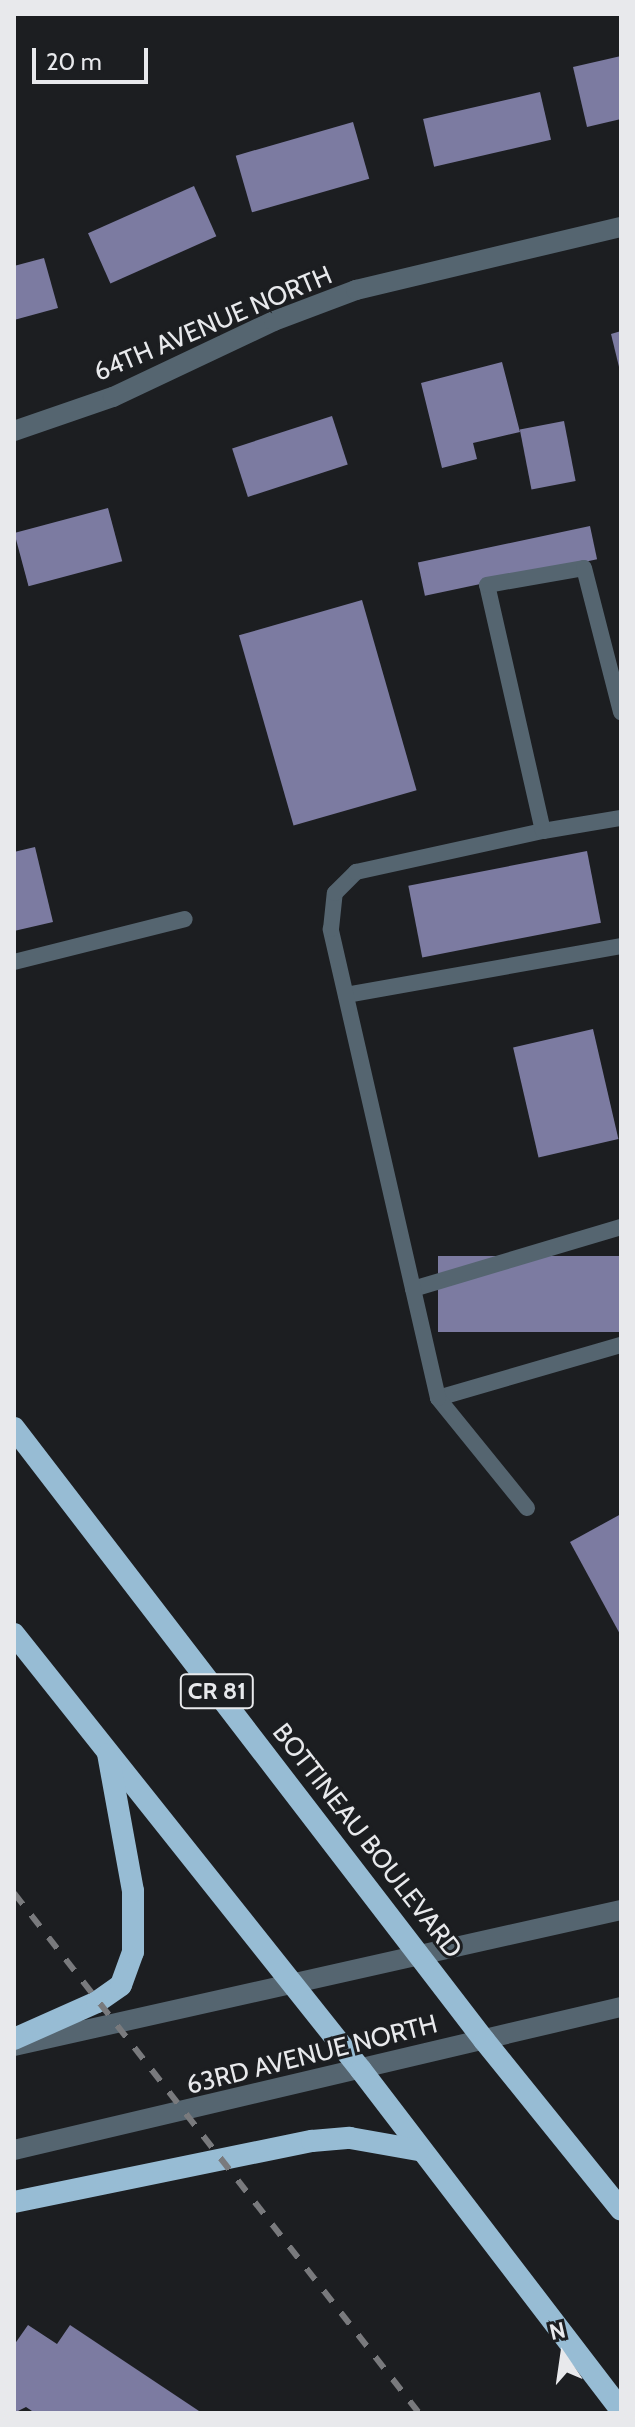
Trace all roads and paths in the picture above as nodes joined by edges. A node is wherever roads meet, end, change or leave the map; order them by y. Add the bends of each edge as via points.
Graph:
1 (621, 227) edge
2 (14, 431) edge
3 (621, 712) edge
4 (621, 818) edge
5 (543, 831) junction
6 (185, 919) dead end
7 (621, 946) edge
8 (14, 962) edge
9 (346, 995) junction
10 (621, 1227) edge
11 (413, 1289) junction
12 (621, 1345) edge
13 (438, 1398) junction
14 (14, 1428) edge
15 (527, 1508) dead end
16 (14, 1634) edge
17 (108, 1753) junction
18 (621, 1910) edge
19 (419, 1954) junction
20 (289, 1983) junction
21 (621, 2007) edge
22 (14, 2039) edge
23 (484, 2040) junction
24 (14, 2046) edge
25 (361, 2070) junction
26 (14, 2150) edge
27 (418, 2150) junction
28 (14, 2202) edge
29 (621, 2210) edge
30 (621, 2410) edge

1 - 2 street, 64TH AVENUE NORTH via 356,290 274,321 113,397
3 - 5 lane via 584,568 487,585
4 - 5 lane
5 - 9 lane via 356,872 335,893 331,929
6 - 8 lane
7 - 9 lane
9 - 11 lane
10 - 11 lane
11 - 13 lane
12 - 13 lane
13 - 15 lane
14 - 19 highway, BOTTINEAU BOULEVARD / CR 81
16 - 17 highway
17 - 20 highway
17 - 22 highway via 133,1891 133,1952 121,1985 97,2002
18 - 19 street
19 - 20 street
19 - 23 highway, BOTTINEAU BOULEVARD / CR 81
20 - 24 street
20 - 25 highway
21 - 23 street, 63RD AVENUE NORTH
23 - 25 street, 63RD AVENUE NORTH
23 - 29 highway, BOTTINEAU BOULEVARD / CR 81
25 - 26 street, 63RD AVENUE NORTH
25 - 27 highway
27 - 28 highway via 350,2138 312,2141
27 - 30 highway

